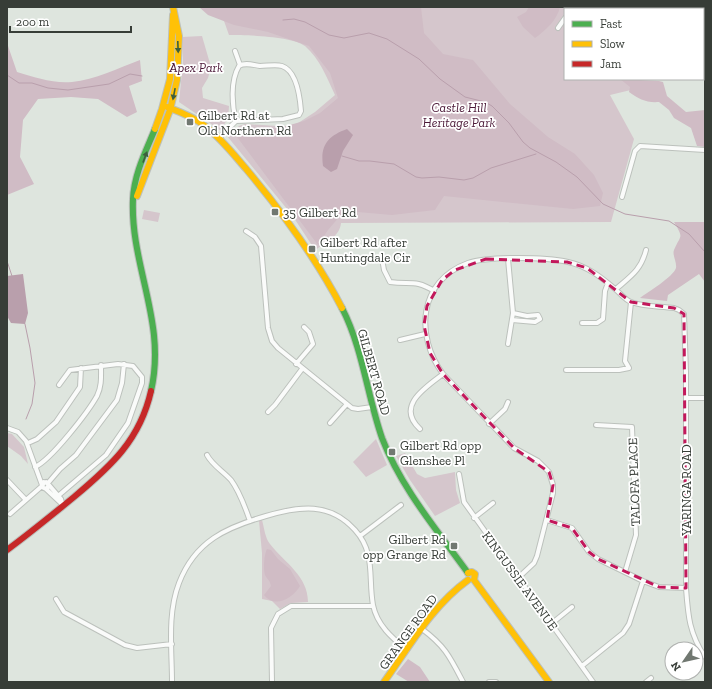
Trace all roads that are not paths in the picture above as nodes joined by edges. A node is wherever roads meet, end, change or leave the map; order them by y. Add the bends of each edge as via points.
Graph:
1 (173, 7) edge
2 (173, 15) junction
3 (564, 19) edge
4 (558, 28) dead end
5 (235, 51) dead end
6 (240, 65) junction
7 (164, 106) junction
8 (171, 108) junction
9 (236, 121) junction
10 (219, 138) junction
11 (705, 150) edge
12 (622, 196) dead end
13 (133, 208) junction
14 (246, 231) dead end
15 (646, 250) dead end
16 (382, 259) dead end
17 (508, 259) junction
18 (608, 283) junction
19 (616, 289) junction
20 (434, 291) junction
21 (631, 302) junction
22 (513, 313) junction
23 (512, 320) junction
24 (582, 323) dead end
25 (304, 326) dead end
26 (425, 334) junction
27 (400, 340) dead end
28 (508, 344) dead end
29 (124, 364) junction
30 (296, 364) junction
31 (101, 366) junction
32 (81, 368) junction
33 (302, 369) junction
34 (566, 370) dead end
35 (443, 374) junction
36 (59, 385) dead end
37 (686, 398) junction
38 (705, 398) edge
39 (508, 402) dead end
40 (347, 404) junction
41 (372, 407) junction
42 (268, 412) dead end
43 (330, 422) dead end
44 (489, 424) junction
45 (596, 425) dead end
46 (7, 428) edge
47 (420, 429) dead end
48 (28, 443) junction
49 (207, 454) dead end
50 (35, 467) junction
51 (459, 474) dead end
52 (7, 480) edge
53 (44, 486) junction
54 (58, 496) junction
55 (26, 500) junction
56 (493, 503) dead end
57 (401, 505) dead end
58 (63, 506) junction
59 (10, 514) dead end
60 (474, 518) junction
61 (547, 520) junction
62 (250, 521) junction
63 (360, 536) junction
64 (7, 550) edge
65 (625, 572) junction
66 (518, 578) junction
67 (471, 580) junction
68 (643, 581) junction
69 (686, 588) junction
70 (56, 599) dead end
71 (373, 606) junction
72 (572, 607) dead end
73 (551, 624) junction
74 (422, 629) junction
75 (172, 644) junction
76 (407, 650) junction
77 (705, 657) edge
78 (582, 666) junction
79 (651, 678) dead end
80 (172, 682) edge
81 (272, 682) edge
82 (384, 682) edge
83 (463, 682) edge
84 (490, 682) edge
85 (496, 682) edge
86 (549, 682) edge
87 (593, 682) edge
88 (646, 682) edge

1 - 2 main road
2 - 7 main road via 172,61
2 -> 8 main road via 176,21 178,62
3 - 4 street
5 - 6 street
6 - 9 street via 236,72 234,89 233,109
6 - 9 street via 287,68 294,80 301,111 296,116 283,119
7 - 8 main road, GILBERT ROAD
13 -> 7 main road via 137,179
8 - 10 main road, GILBERT ROAD via 197,120
8 - 13 main road
9 - 10 street
10 - 41 main road, GILBERT ROAD via 292,227 342,306 361,357
11 - 12 street via 640,146 635,151
13 - 58 main road via 136,255 151,311 155,338 156,362 152,386 143,415 126,448 102,474
14 - 30 street via 255,237 262,249 270,336 278,348
15 - 19 street via 643,263
16 - 20 street via 390,282 414,282
17 - 18 street via 557,260 579,264
17 - 20 street via 486,259 468,263 442,280
17 - 22 street
18 - 19 street
18 - 24 street via 603,319 597,323
19 - 21 street
20 - 26 street via 424,316
21 - 34 street via 625,361 629,368
21 - 37 street, YARINGA ROAD via 679,310 684,314
22 - 23 street
22 - 23 street via 538,315 540,319 535,322
23 - 28 street
25 - 30 street via 313,344
26 - 27 street
26 - 35 street via 430,353
29 - 31 street
29 - 53 street via 117,400 76,455
29 - 54 street via 133,366 142,377 128,423 106,455
30 - 33 street
31 - 32 street
31 - 50 street via 101,381 97,395 65,440 47,460
32 - 36 street via 70,370
32 - 48 street via 80,387 56,422 37,440
33 - 40 street
33 - 42 street via 276,406
35 - 44 street
35 - 47 street via 420,392 412,404 414,423
37 - 38 street
37 - 69 street, YARINGA ROAD
39 - 44 street via 505,409
40 - 41 street via 358,409
40 - 43 street
41 - 67 main road, GILBERT ROAD via 387,451 398,473 468,572 466,576
44 - 61 street via 514,448 538,461 549,472 554,485
45 - 65 street, TALOFA PLACE via 632,427 636,535
46 - 48 street via 18,432
48 - 50 street
49 - 62 street via 230,480 243,500
50 - 53 street
51 - 60 street, KINGUSSIE AVENUE via 462,497
52 - 55 street
53 - 54 street
53 - 55 street
53 - 58 street
54 - 58 street
55 - 59 street
56 - 60 street
57 - 63 street
58 - 64 main road
60 - 66 street, KINGUSSIE AVENUE
61 - 65 street via 572,528 589,552
61 - 66 street via 534,563
62 - 63 street via 285,510 311,508 337,515
62 - 75 street via 220,533 190,563 179,584 174,602
63 - 71 street via 370,560
65 - 68 street
66 - 73 street, KINGUSSIE AVENUE
67 - 74 main road, GRANGE ROAD via 451,594
67 - 86 main road
68 - 69 street via 659,587
68 - 78 street via 629,624 623,633
69 - 77 street, YARINGA ROAD via 688,621 697,645
70 - 75 street via 64,612 125,645 136,648
71 - 76 street via 383,628
71 - 81 street via 291,606 278,614 271,628
72 - 73 street
73 - 78 street, KINGUSSIE AVENUE
74 - 76 main road, GRANGE ROAD
74 - 83 street via 446,650
75 - 80 street
76 - 82 main road, GRANGE ROAD
78 - 87 street, KINGUSSIE AVENUE
79 - 88 street
84 - 85 street

